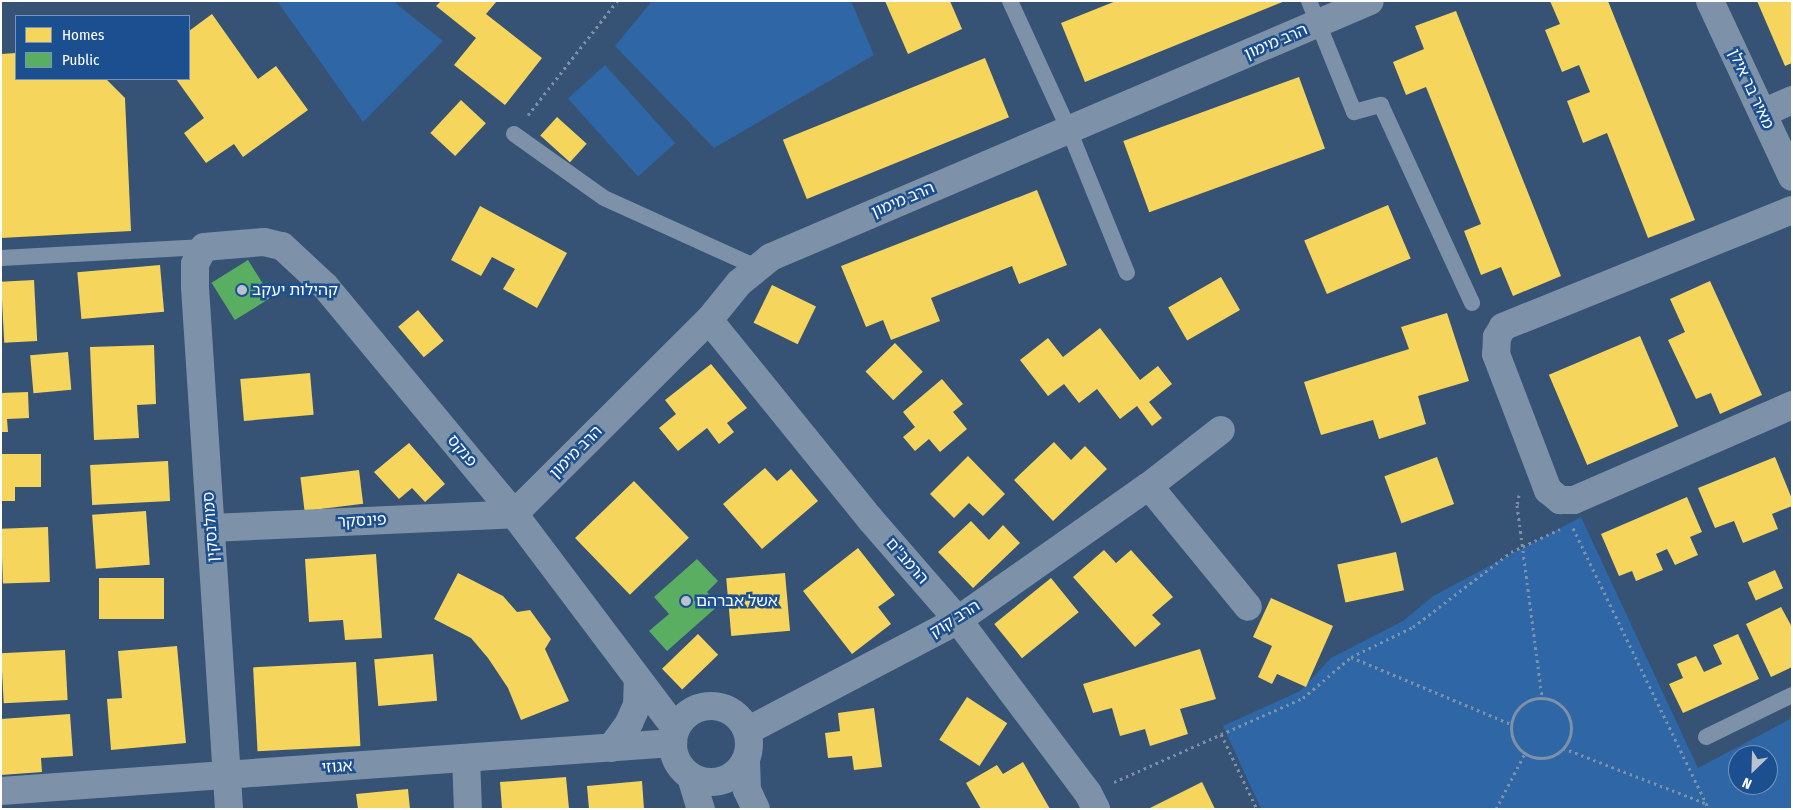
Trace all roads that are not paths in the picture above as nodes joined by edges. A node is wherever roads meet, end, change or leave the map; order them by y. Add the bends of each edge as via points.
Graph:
1 (1010, 1) edge
2 (1370, 1) edge
3 (1710, 1) edge
4 (1313, 13) edge
5 (1792, 100) edge
6 (1763, 113) junction
7 (1069, 130) junction
8 (514, 134) road end
9 (1792, 177) edge
10 (1792, 210) edge
11 (204, 246) junction
12 (1, 258) edge
13 (758, 268) junction
14 (1127, 273) dead end
15 (1472, 303) dead end
16 (709, 320) junction
17 (1792, 405) edge
18 (1221, 430) dead end
19 (1149, 486) junction
20 (514, 514) junction
21 (211, 528) junction
22 (1248, 607) dead end
23 (958, 620) junction
24 (638, 680) junction
25 (1792, 695) edge
26 (747, 731) junction
27 (675, 736) junction
28 (1706, 736) dead end
29 (610, 748) junction
30 (466, 758) junction
31 (746, 762) junction
32 (228, 775) junction
33 (692, 777) junction
34 (1, 791) edge
35 (1092, 801) edge
36 (229, 809) edge
37 (468, 809) edge
38 (701, 809) edge
39 (756, 809) edge

1 - 7 lane
2 - 4 street, הרב מימון
3 - 6 street, מאיר בר אילן
4 - 7 street, הרב מימון
4 - 15 lane via 1354,112 1381,105
5 - 6 street
6 - 9 street, מאיר בר אילן
7 - 13 street, הרב מימון via 771,257
7 - 14 lane
8 - 13 lane via 604,198
10 - 17 street via 1503,327 1496,337 1496,354 1548,490 1565,512 1574,500
11 - 12 lane
11 - 20 street, פנקס via 264,242 282,246 325,286
11 - 21 street, סמולנסקין via 196,264 194,287
13 - 16 street, הרב מימון via 739,283
16 - 20 street, הרב מימון
16 - 23 street, הרמב"ם via 870,520
18 - 19 street, הרב קוק
19 - 22 street
19 - 23 street, הרב קוק
20 - 21 street, פינסקר
20 - 24 street, פנקס
21 - 32 street, סמולנסקין
23 - 26 street, הרב קוק
23 - 35 street, הרמב"ם
24 - 27 street, פנקס
24 - 29 street via 637,705 629,723
25 - 28 lane
26 - 27 street via 740,719 717,706 694,710
26 - 31 street via 750,749
27 - 29 street, אגוזי
27 - 33 street via 682,768
29 - 30 street, אגוזי
30 - 32 street, אגוזי
30 - 37 street
31 - 33 street via 727,780 714,783
31 - 39 street via 747,790
32 - 34 street, אגוזי
32 - 36 street, סמולנסקין
33 - 38 street

